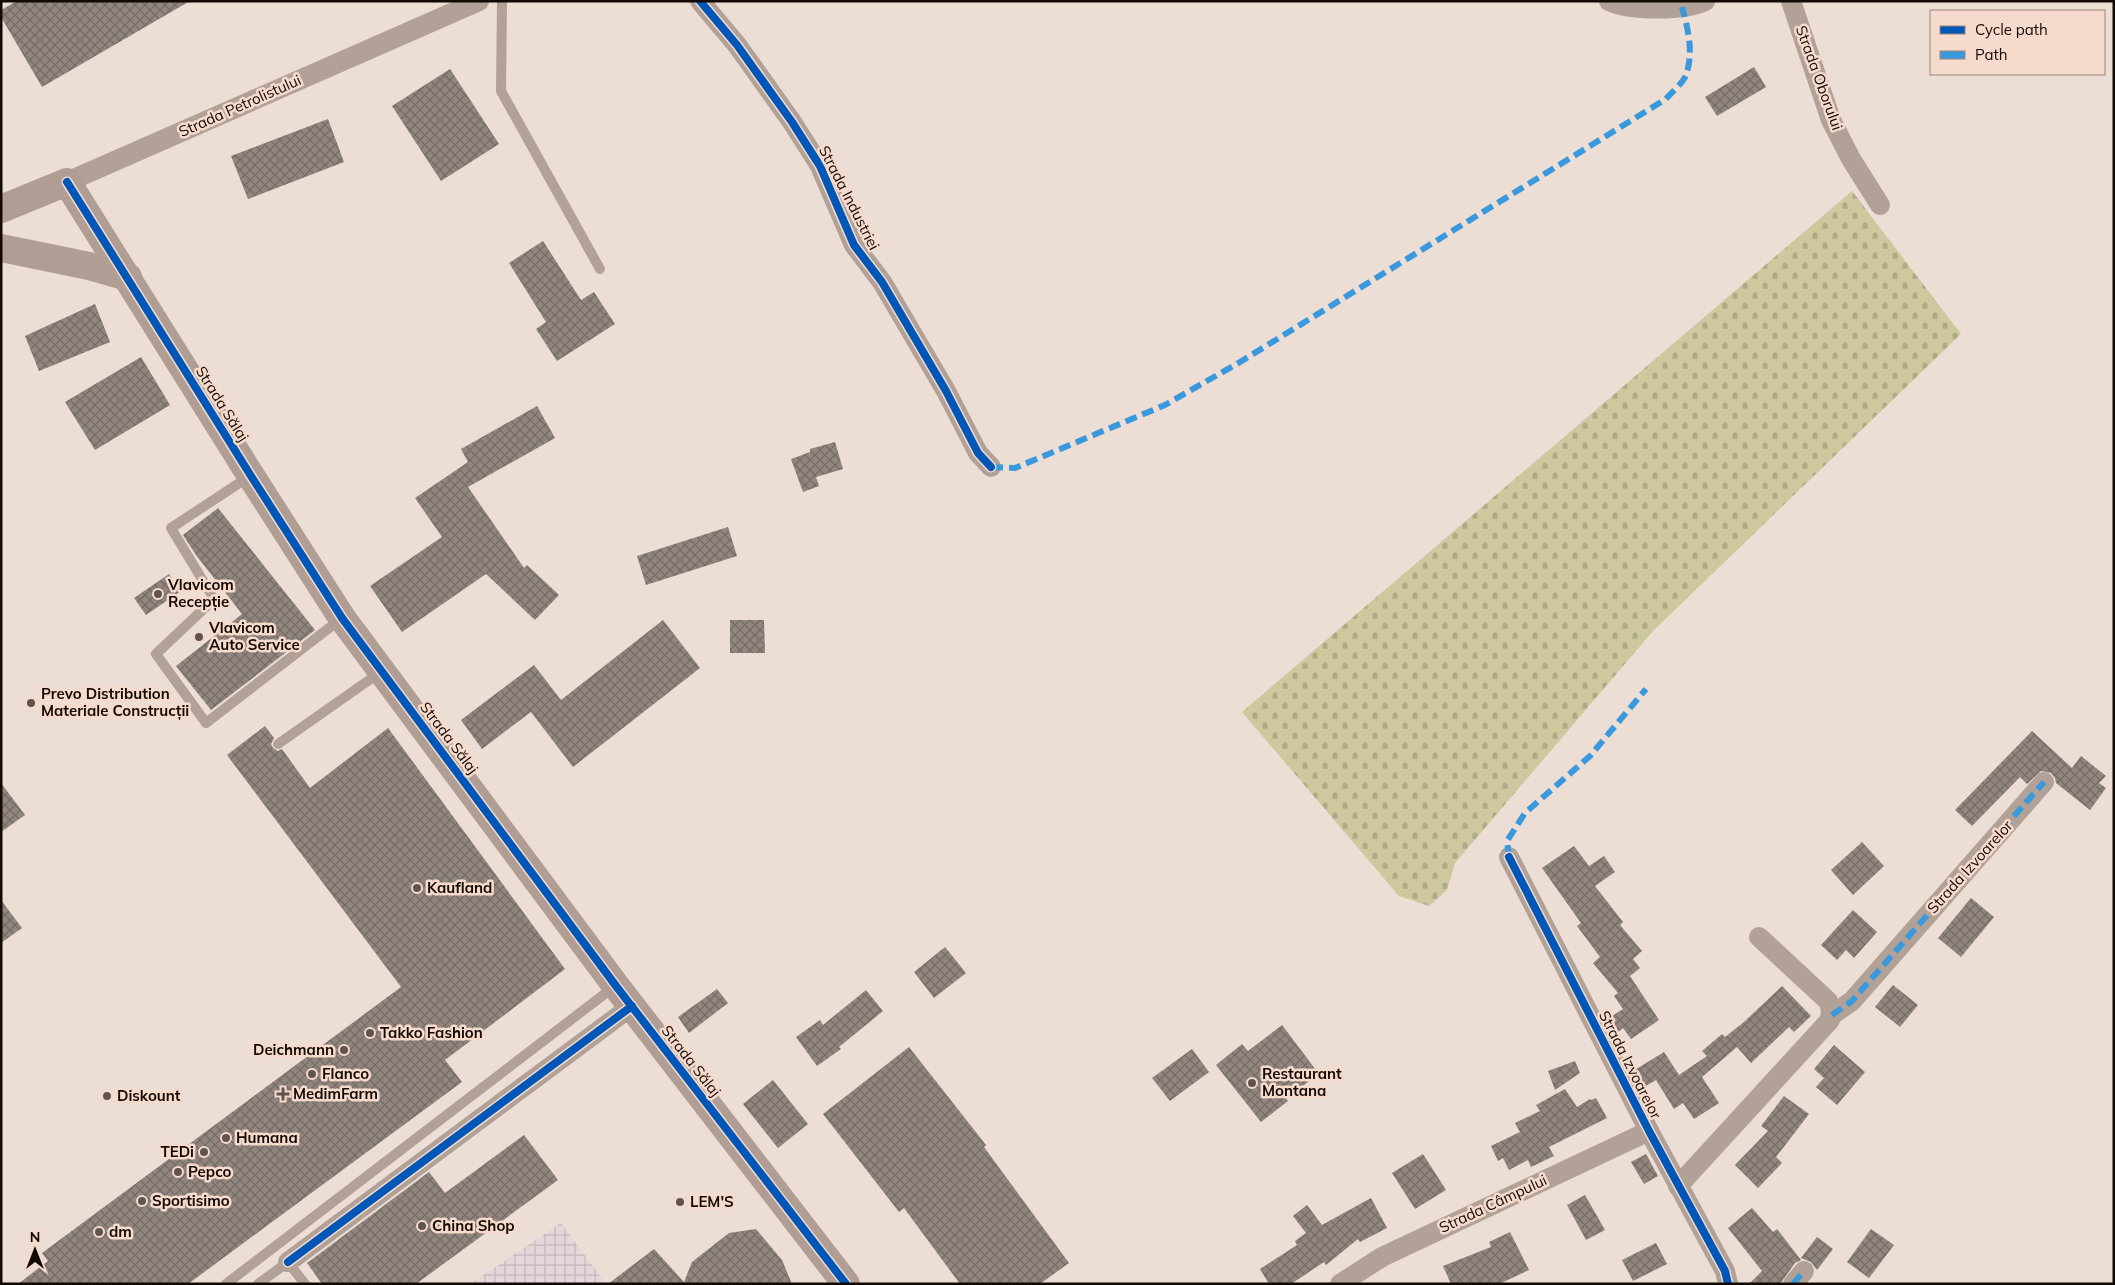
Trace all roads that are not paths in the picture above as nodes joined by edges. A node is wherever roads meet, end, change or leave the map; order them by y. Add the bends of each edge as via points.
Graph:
1 (479, 1) edge
2 (502, 1) edge
3 (700, 1) edge
4 (1609, 1) edge
5 (1705, 1) edge
6 (1791, 1) edge
7 (67, 182) junction
8 (1880, 206) dead end
9 (1, 209) edge
10 (1, 248) edge
11 (600, 269) dead end
12 (128, 277) junction
13 (991, 467) dead end
14 (251, 476) junction
15 (342, 618) junction
16 (382, 671) junction
17 (278, 744) dead end
18 (2044, 782) dead end
19 (1509, 857) dead end
20 (1759, 937) dead end
21 (624, 996) junction
22 (1832, 1015) junction
23 (1649, 1131) junction
24 (1678, 1186) junction
25 (288, 1262) junction
26 (226, 1284) edge
27 (258, 1284) edge
28 (305, 1284) edge
29 (846, 1284) edge
30 (1340, 1284) edge
31 (1728, 1284) edge

1 - 7 street, Strada Petrolistului
2 - 11 lane via 501,91
3 - 13 street, Strada Industriei via 737,45 820,166 854,245 882,282 978,453
4 - 5 street via 1655,9
6 - 8 street, Strada Oborului via 1831,120
7 - 9 street, Strada Petrolistului
7 - 12 street, Strada Sălaj
10 - 12 street
12 - 14 street, Strada Sălaj
14 - 15 street, Strada Sălaj
14 - 15 lane via 171,528 214,599 156,654 206,723
15 - 16 street, Strada Sălaj
16 - 17 lane
16 - 21 street, Strada Sălaj
18 - 22 street, Strada Izvoarelor via 1852,1001
19 - 23 street, Strada Izvoarelor
20 - 22 street via 1828,1001
21 - 25 street
21 - 26 lane
21 - 29 street, Strada Sălaj
22 - 24 street, Strada Izvoarelor via 1826,1026
23 - 24 street, Strada Izvoarelor
23 - 30 street, Strada Câmpului via 1382,1257
24 - 31 street, Strada Izvoarelor via 1725,1271
25 - 27 lane
25 - 28 lane

